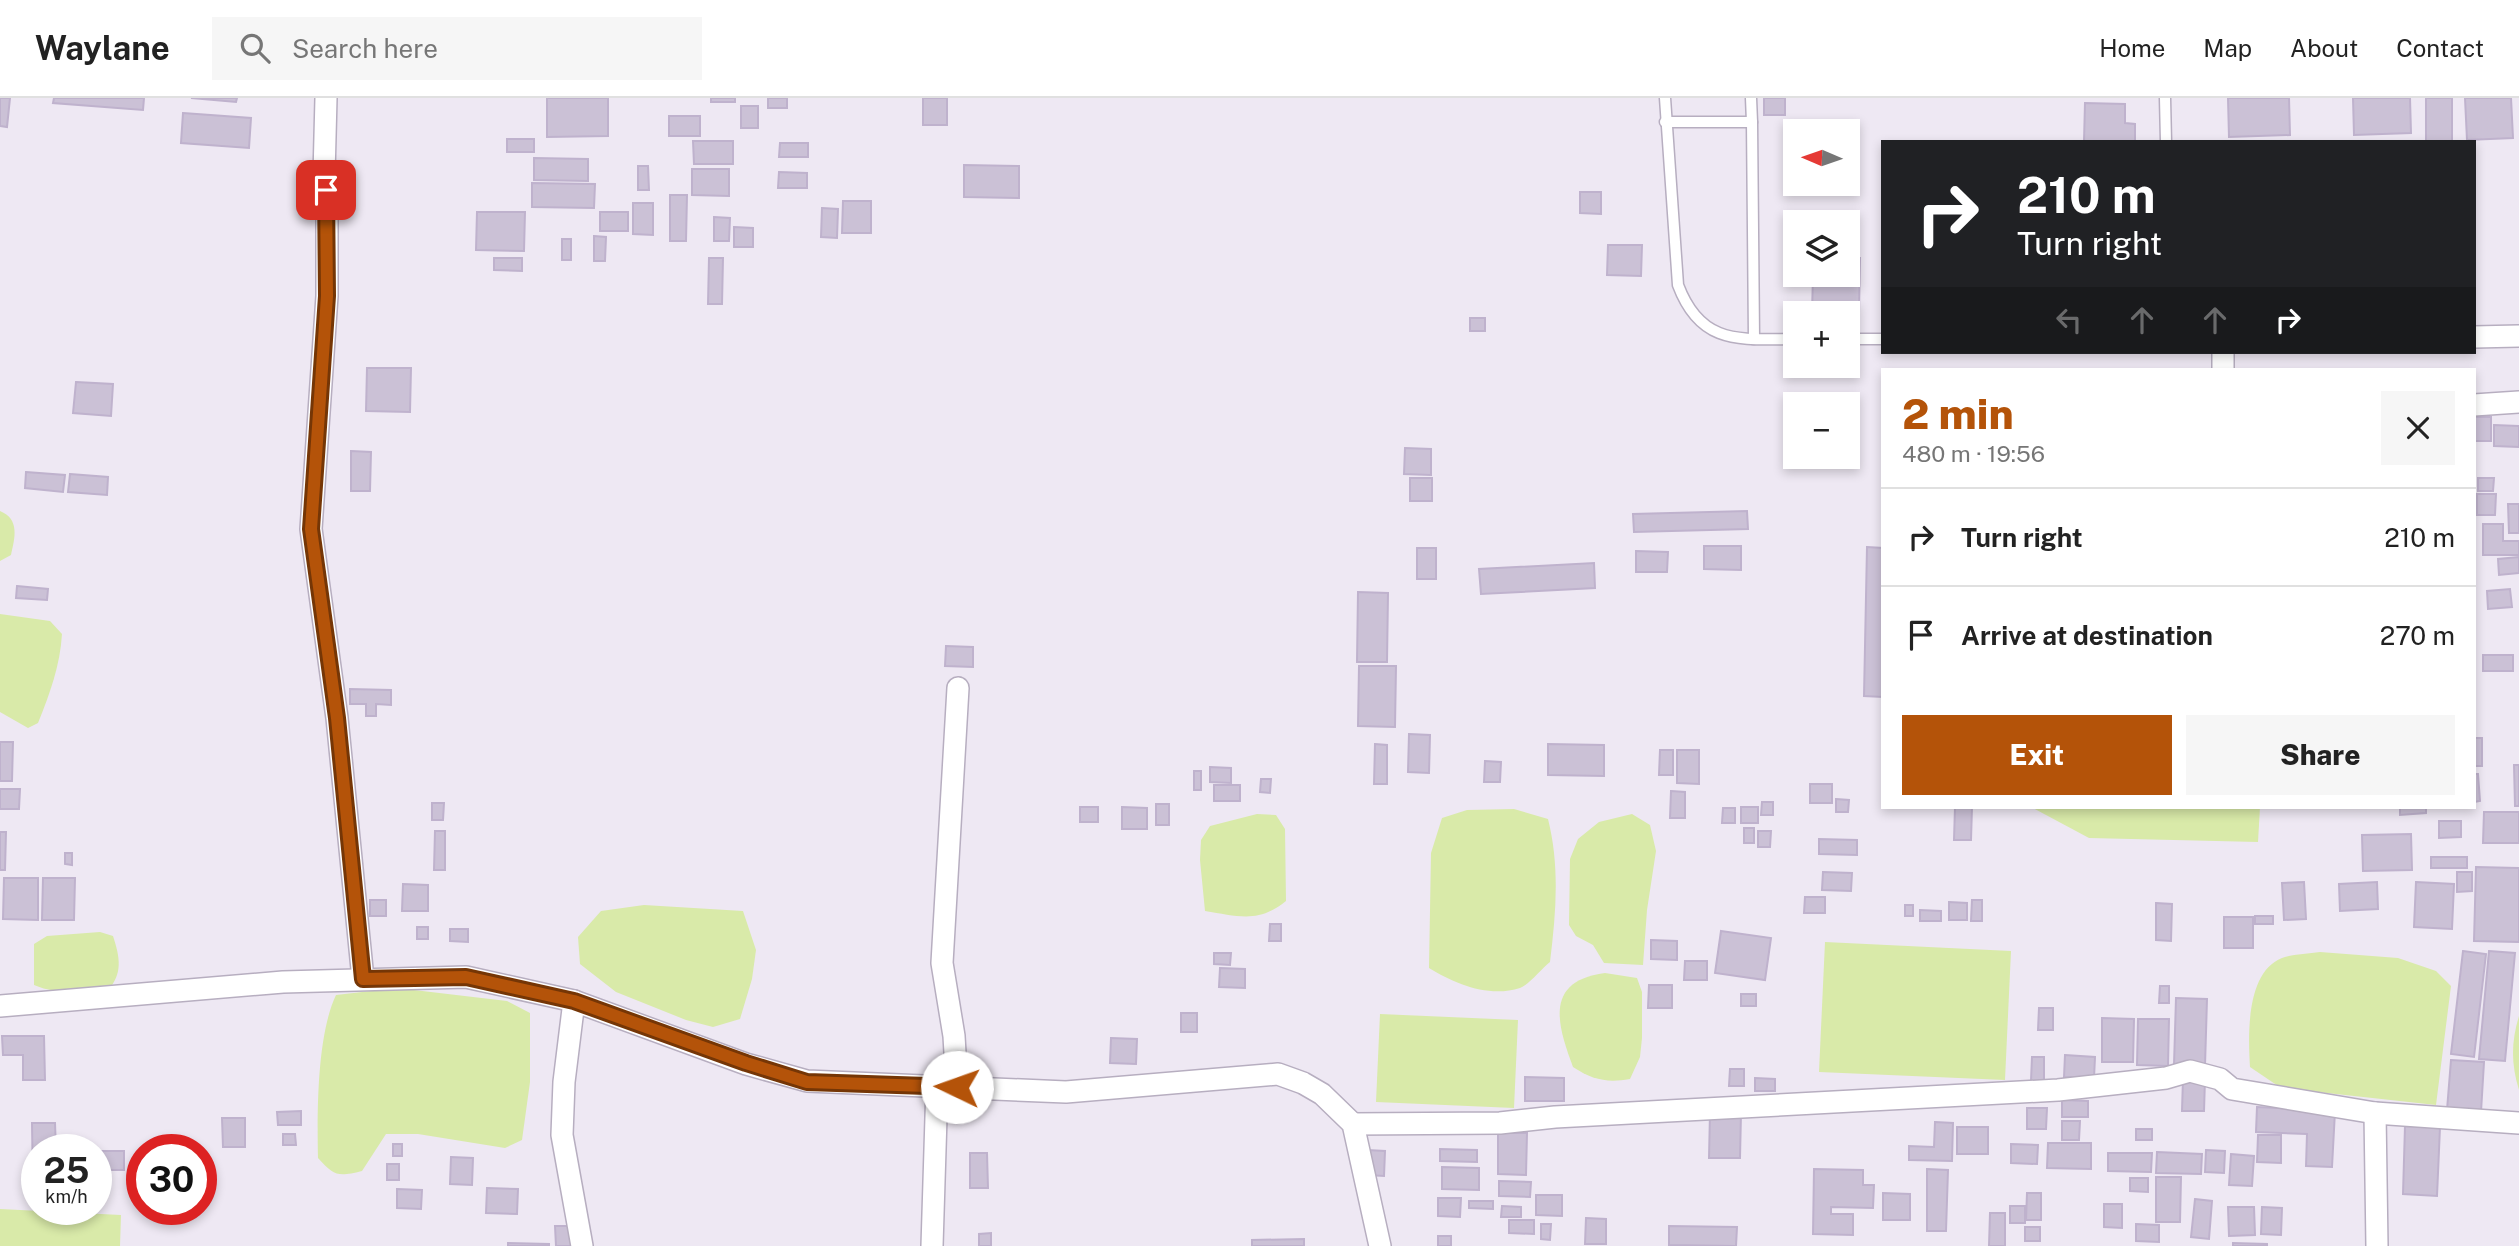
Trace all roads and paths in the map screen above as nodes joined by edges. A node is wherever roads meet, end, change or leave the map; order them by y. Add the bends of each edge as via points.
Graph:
1 (326, 98) edge
2 (1665, 98) edge
3 (1751, 98) edge
4 (2165, 98) edge
5 (1665, 122) junction
6 (1752, 122) junction
7 (2166, 140) edge
8 (2519, 336) edge
9 (2476, 337) edge
10 (1754, 339) junction
11 (1783, 339) edge
12 (1860, 339) edge
13 (1881, 339) edge
14 (2519, 402) edge
15 (2476, 405) edge
16 (958, 688) dead end
17 (363, 979) junction
18 (574, 1001) junction
19 (0, 1006) edge
20 (947, 1086) junction
21 (2375, 1113) junction
22 (2519, 1123) edge
23 (1353, 1124) junction
24 (582, 1246) edge
25 (932, 1246) edge
26 (1380, 1246) edge
27 (2376, 1246) edge

1 - 17 street via 327,296 311,529 337,718
2 - 5 lane
3 - 6 lane
4 - 7 lane
5 - 6 lane
5 - 10 lane via 1678,285 1687,308 1727,337
6 - 10 lane
8 - 9 street
10 - 11 lane
12 - 13 lane
14 - 15 street
16 - 20 street via 942,963 954,1036
17 - 18 street via 466,977
17 - 19 street
18 - 20 street via 807,1082
18 - 24 street via 562,1135
20 - 23 street via 1066,1092 1278,1074 1322,1094
20 - 25 street
21 - 22 street
21 - 23 street via 2232,1089 2220,1080 2190,1071 2166,1078 2058,1090 1555,1116 1500,1123
21 - 27 street
23 - 26 street

